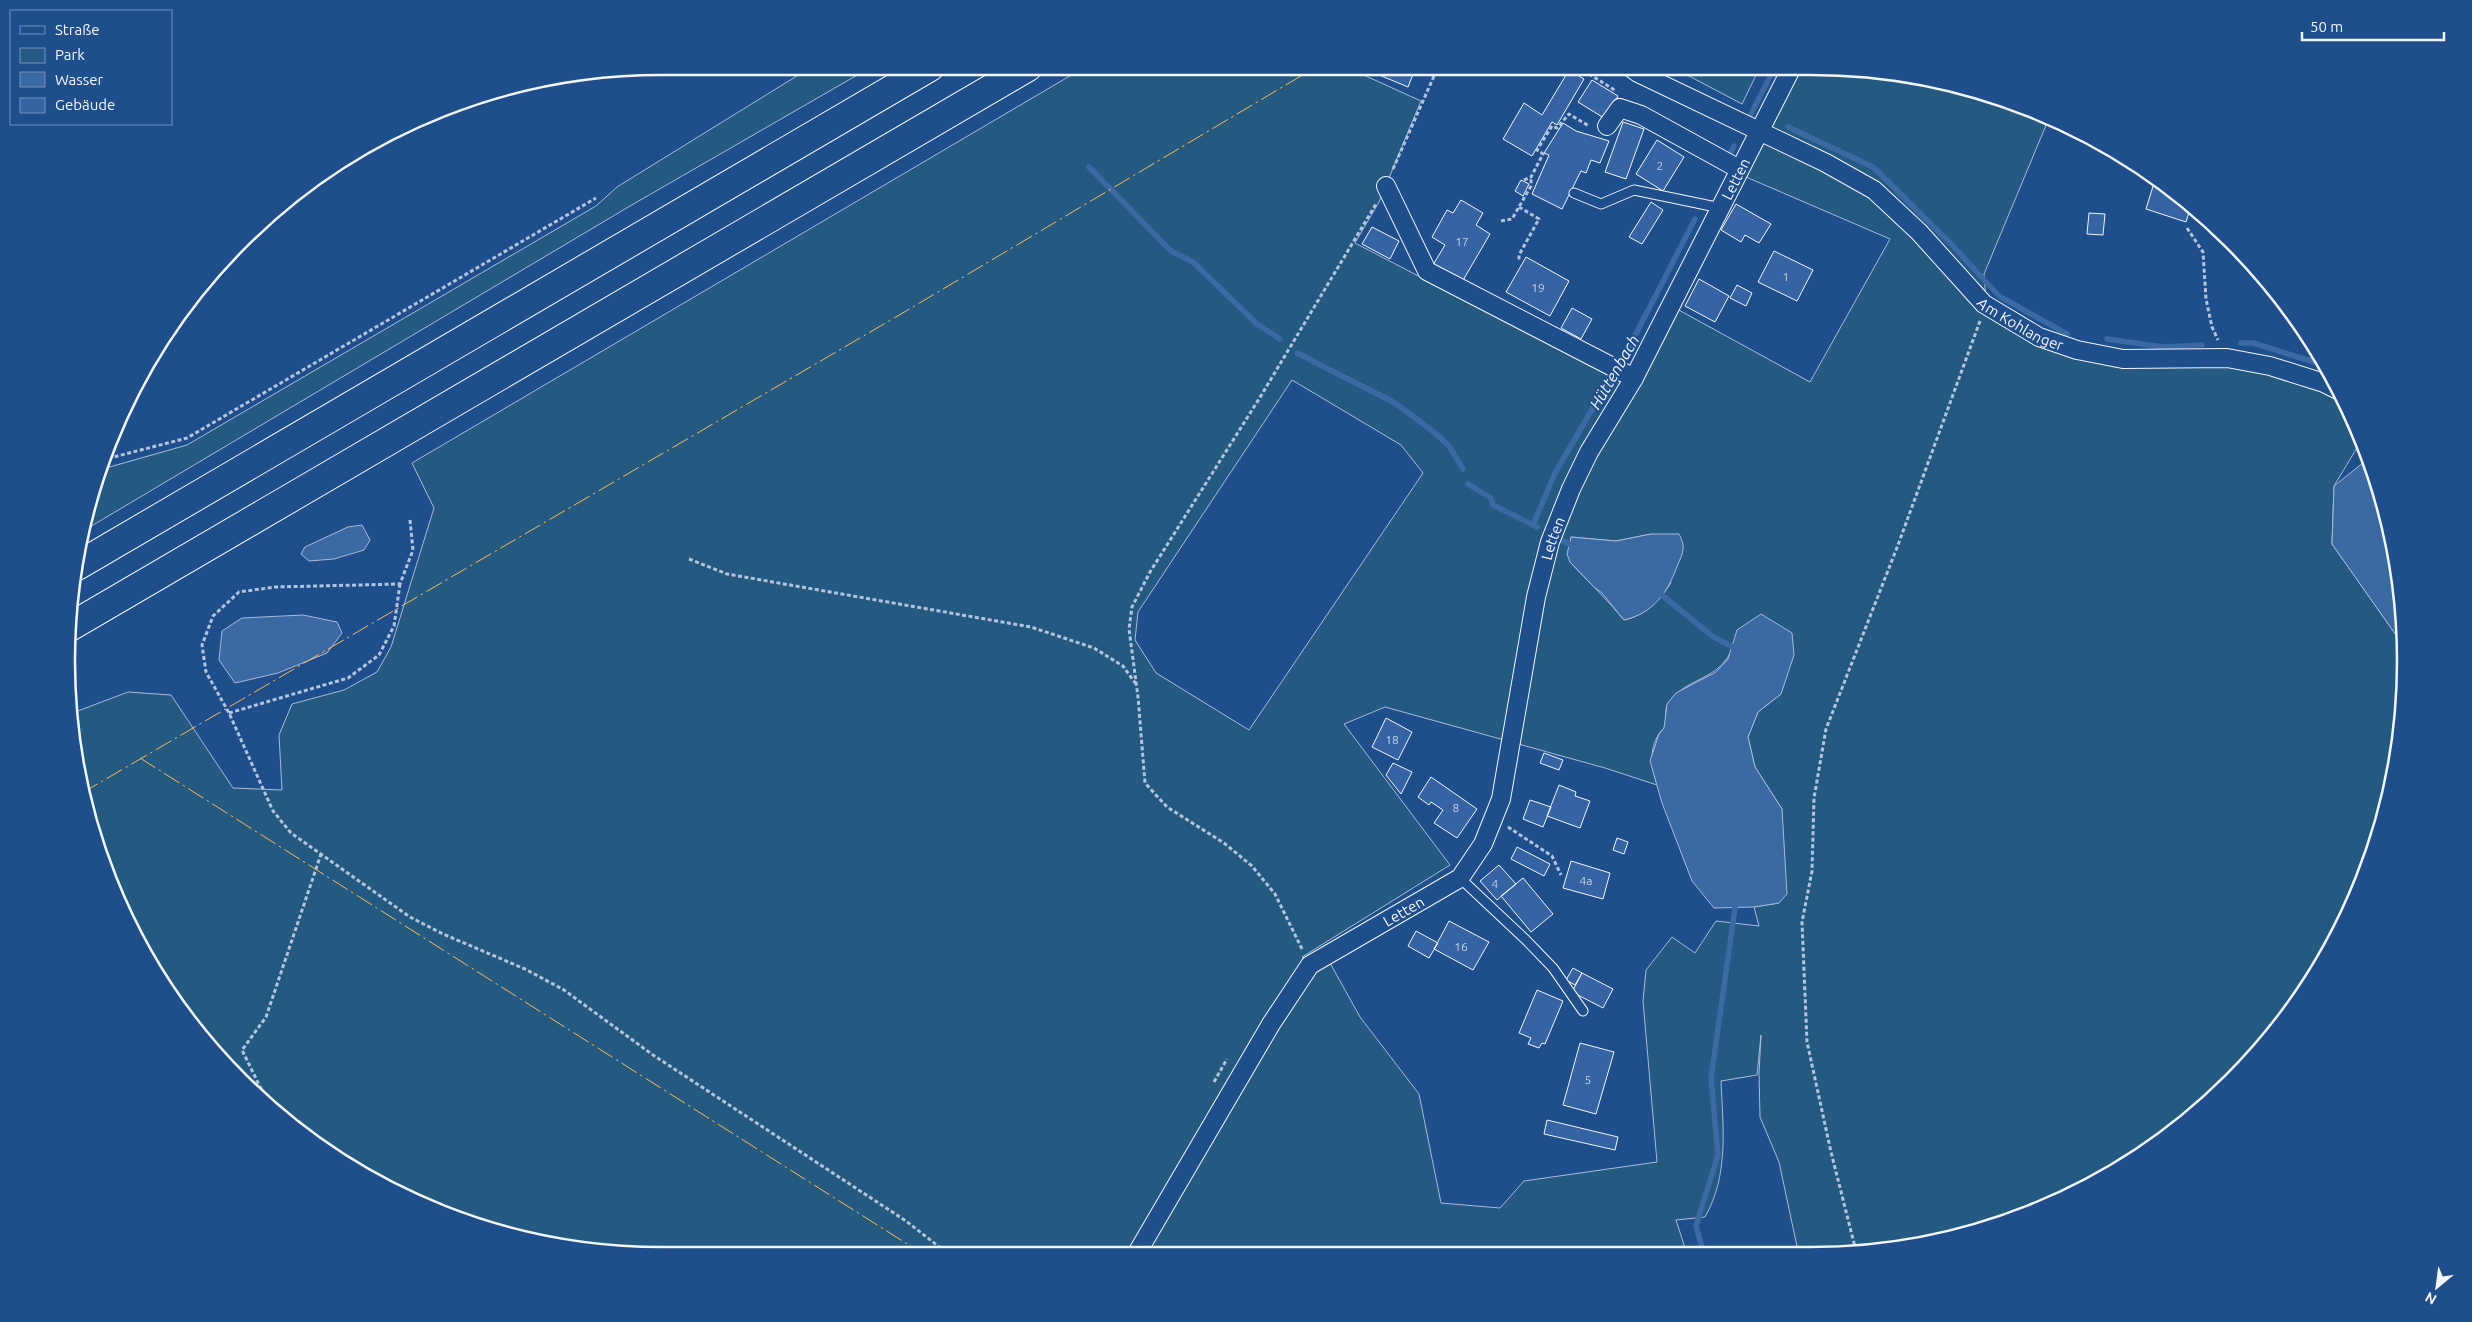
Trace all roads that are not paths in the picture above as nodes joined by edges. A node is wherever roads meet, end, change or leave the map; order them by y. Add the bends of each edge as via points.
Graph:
1 (915, 75) edge
2 (1014, 75) edge
3 (1642, 75) edge
4 (1788, 75) edge
5 (1607, 126) road end
6 (1758, 133) junction
7 (1739, 169) junction
8 (1386, 186) road end
9 (1574, 193) dead end
10 (1721, 208) junction
11 (1634, 378) junction
12 (2327, 385) edge
13 (84, 562) edge
14 (76, 623) edge
15 (1460, 878) junction
16 (1583, 1011) dead end
17 (1141, 1247) edge

1 - 13 highway
2 - 14 highway
3 - 6 street
4 - 6 street, Letten
5 - 7 street via 1620,108 1641,115
6 - 7 street, Letten
6 - 12 street, Am Kohlanger via 1874,190 1919,232 1984,304 2039,337 2077,350 2123,359 2227,358 2270,366
7 - 10 street, Letten
8 - 11 street via 1427,271
9 - 10 lane via 1601,204 1634,190
10 - 11 street, Letten
11 - 15 street, Letten via 1589,452 1550,542 1536,597 1501,799 1483,844
15 - 16 lane via 1553,968
15 - 17 street, Letten via 1310,965 1271,1024

